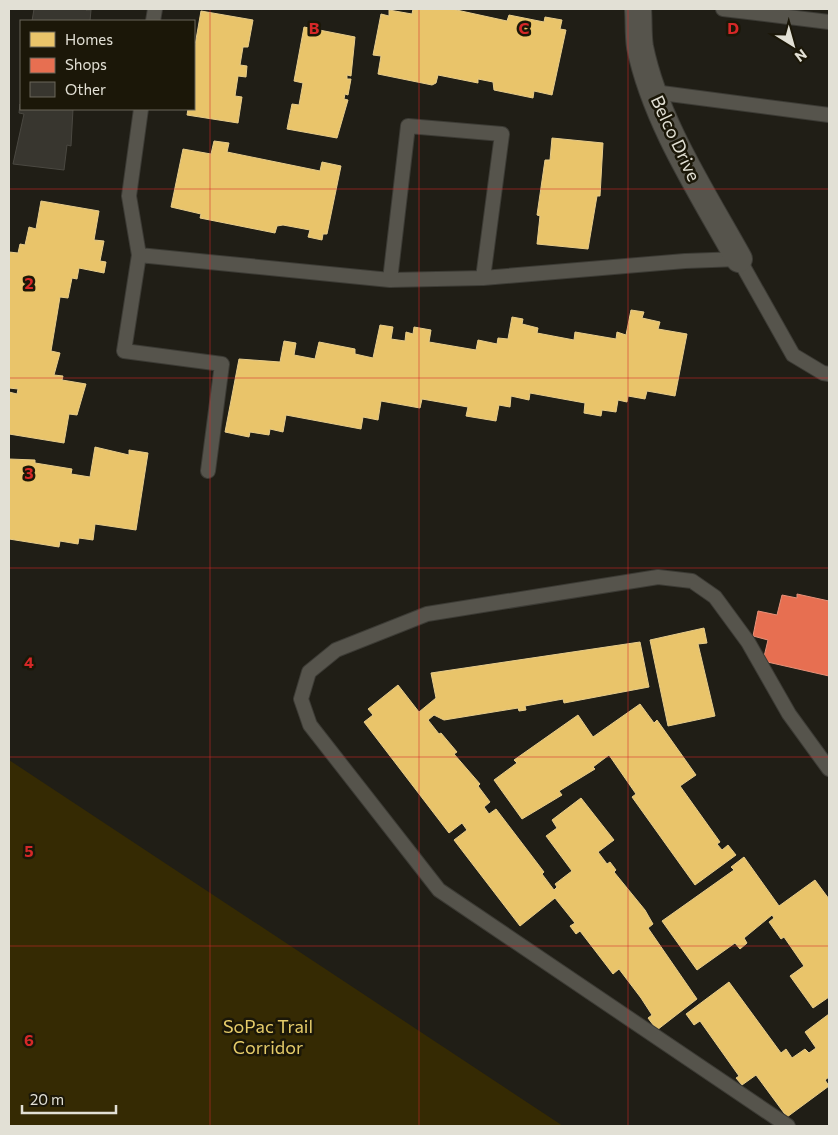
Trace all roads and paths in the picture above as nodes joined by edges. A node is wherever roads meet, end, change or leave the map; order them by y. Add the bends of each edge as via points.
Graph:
1 (638, 9) edge
2 (723, 9) edge
3 (829, 22) edge
4 (654, 92) junction
5 (141, 110) edge
6 (829, 115) edge
7 (139, 255) junction
8 (739, 259) junction
9 (484, 278) junction
10 (390, 280) junction
11 (829, 374) edge
12 (208, 471) dead end
13 (829, 768) edge
14 (788, 1126) edge

1 - 4 street, Belco Drive via 640,46
2 - 3 lane
4 - 6 lane
4 - 8 street, Belco Drive via 680,152
5 - 7 lane via 129,196
7 - 10 lane
7 - 12 lane via 124,351 222,364
8 - 9 lane
8 - 11 lane via 793,354
9 - 10 lane
9 - 10 lane via 502,134 408,126
13 - 14 lane via 789,714 748,642 715,597 692,581 658,577 427,614 336,650 309,672 301,699 310,725 439,890

